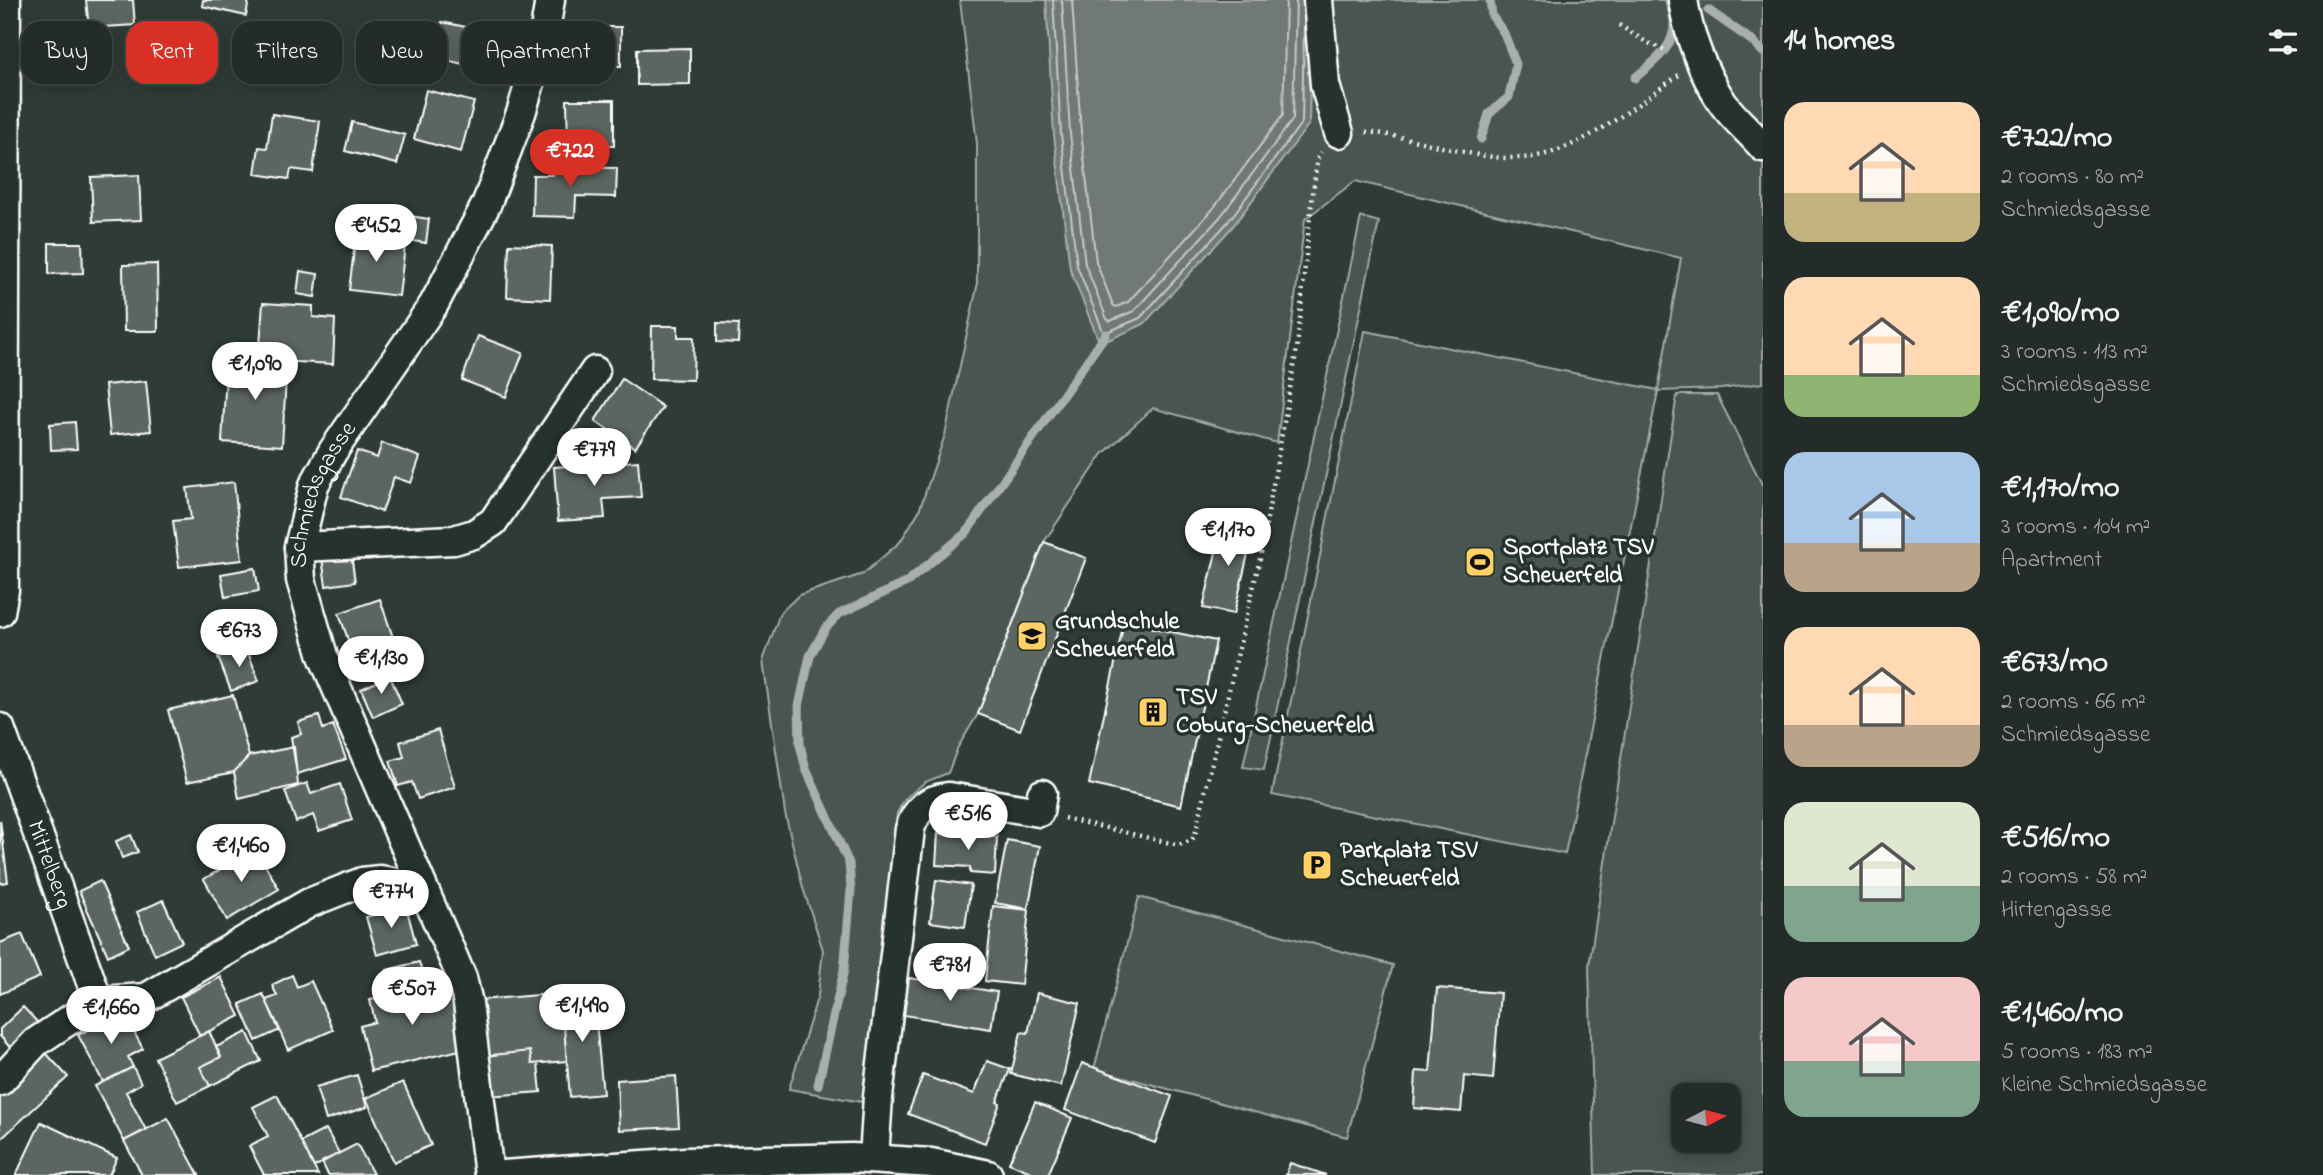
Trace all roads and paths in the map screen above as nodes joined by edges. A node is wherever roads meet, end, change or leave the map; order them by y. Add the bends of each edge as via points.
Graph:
1 (6, 0) edge
2 (550, 0) edge
3 (1318, 0) edge
4 (1683, 0) edge
5 (1619, 25) dead end
6 (1699, 61) junction
7 (1339, 133) junction
8 (1763, 146) edge
9 (595, 371) dead end
10 (299, 547) junction
11 (0, 612) edge
12 (0, 728) edge
13 (1041, 803) joint
14 (421, 887) junction
15 (98, 1000) junction
16 (0, 1081) edge
17 (860, 1164) edge
18 (489, 1175) edge
19 (503, 1175) edge
20 (988, 1175) edge

1 - 11 street via 4,576
2 - 10 street, Schmiedsgasse via 521,113 486,205 434,304 314,485
3 - 7 street via 1325,85
4 - 6 street
5 - 6 path via 1646,42
6 - 7 path via 1614,120 1543,156 1517,159 1370,132
6 - 8 street via 1723,103
7 - 13 path via 1324,144 1317,160 1297,348 1262,545 1195,835 1179,845
9 - 10 street via 493,522 474,534 454,540
10 - 14 street, Schmiedsgasse via 301,580 323,656
12 - 15 street, Mittelberg
13 - 17 street via 949,797 936,799 914,816 878,1097
14 - 15 street via 380,880 362,882 309,903 146,998
14 - 18 street, Schmiedsgasse via 462,978 468,1003
15 - 16 street via 36,1042
17 - 19 street via 686,1162
17 - 20 street via 931,1163

